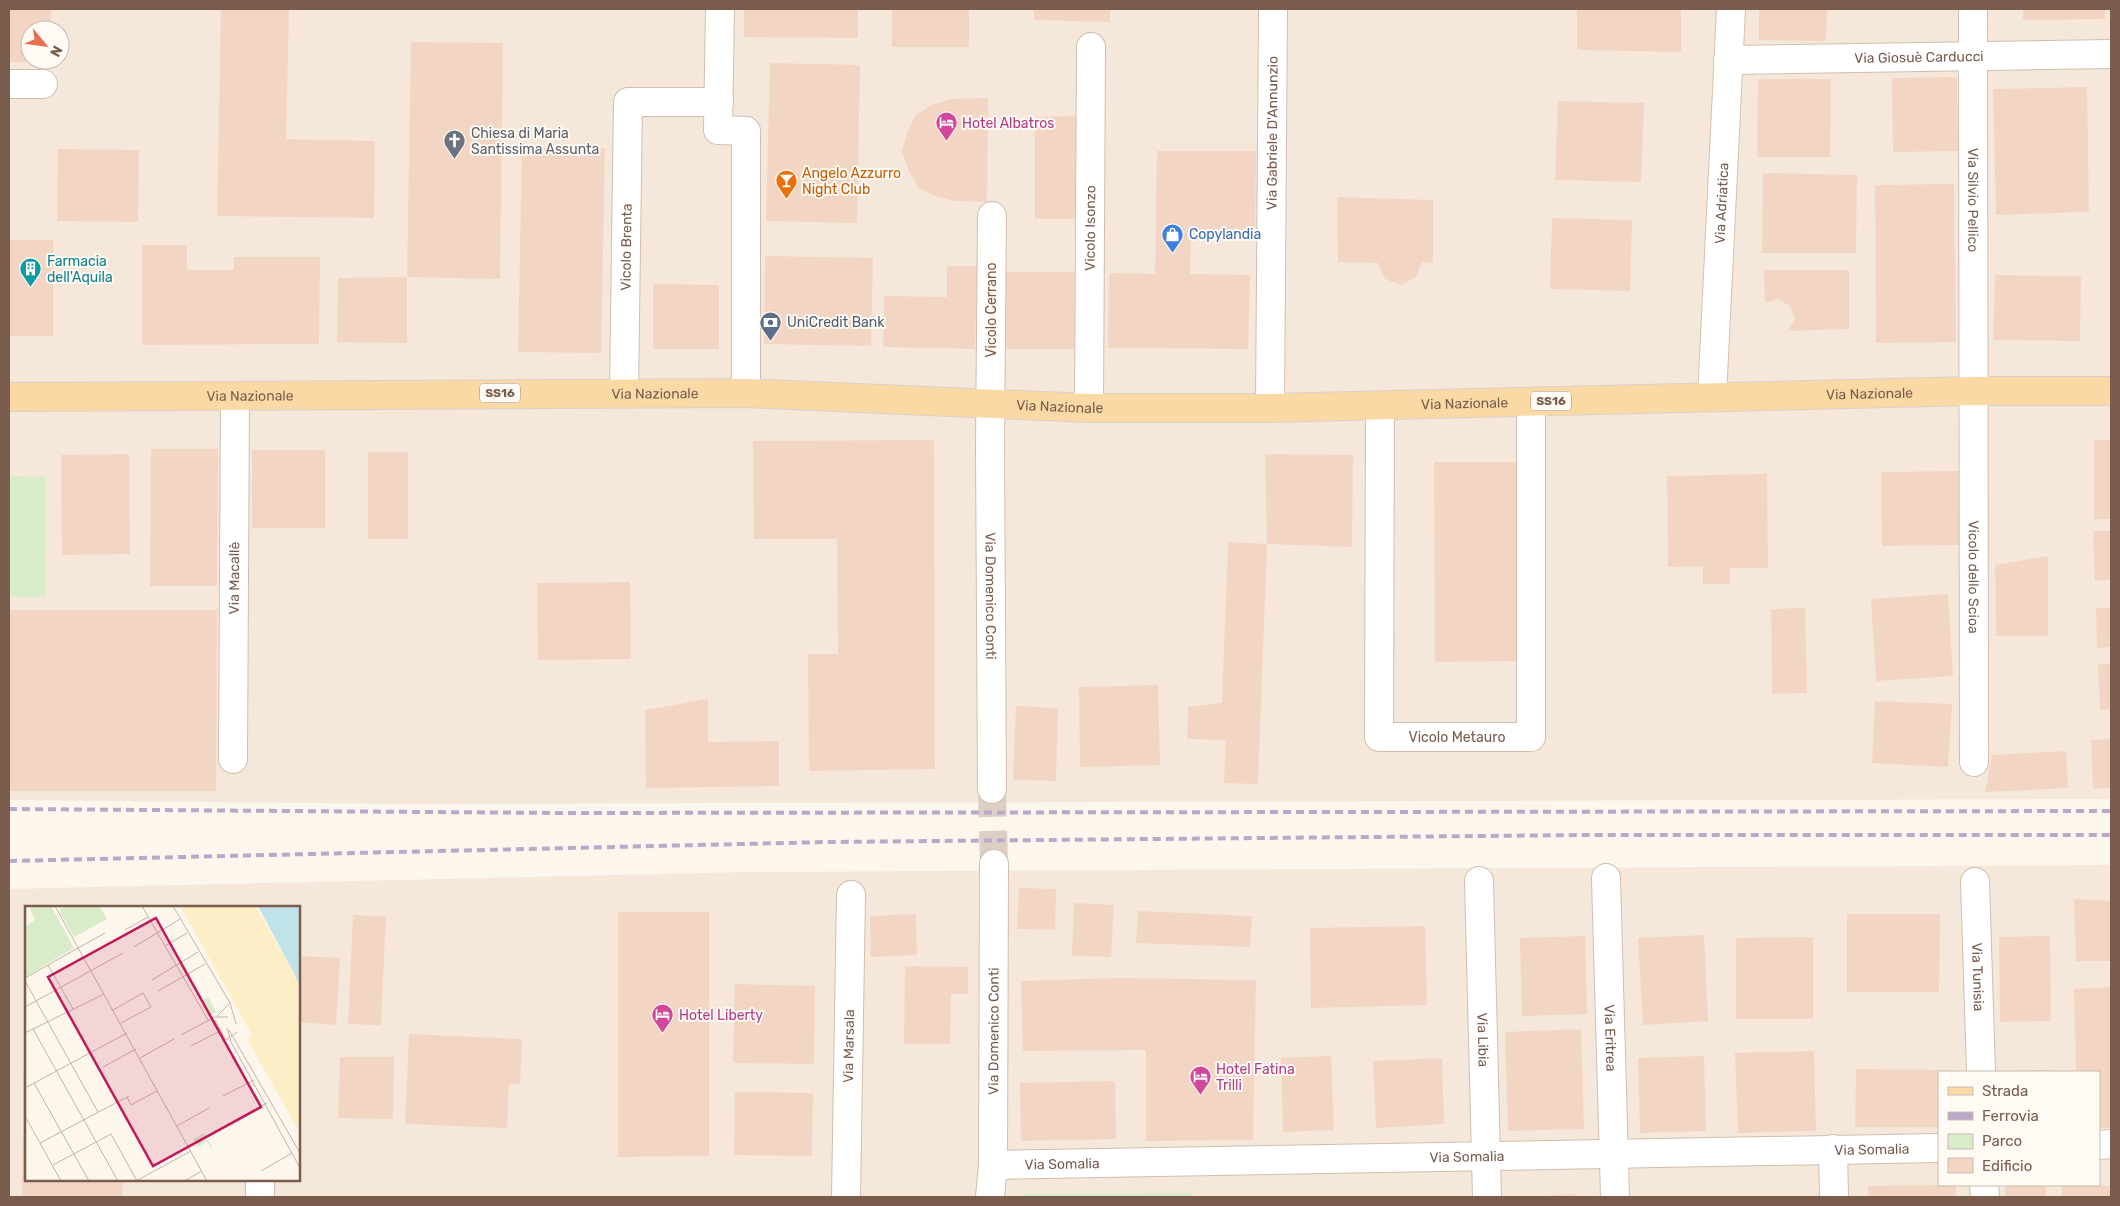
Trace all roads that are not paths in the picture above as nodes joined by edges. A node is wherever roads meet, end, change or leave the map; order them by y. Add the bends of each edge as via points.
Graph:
1 (720, 9) edge
2 (1273, 9) edge
3 (1731, 9) edge
4 (1973, 9) edge
5 (1091, 47) dead end
6 (2111, 54) edge
7 (1973, 56) junction
8 (1728, 60) junction
9 (9, 84) edge
10 (44, 84) dead end
11 (719, 102) junction
12 (992, 216) dead end
13 (1974, 391) junction
14 (2111, 391) edge
15 (624, 392) junction
16 (746, 393) junction
17 (235, 396) junction
18 (9, 397) edge
19 (1712, 397) junction
20 (1531, 402) junction
21 (990, 404) junction
22 (1380, 406) junction
23 (1090, 408) junction
24 (1270, 408) junction
25 (232, 759) dead end
26 (1974, 762) dead end
27 (992, 789) tunnel mouth
28 (994, 864) tunnel mouth
29 (1606, 878) dead end
30 (1479, 881) dead end
31 (1975, 882) dead end
32 (851, 895) dead end
33 (1981, 1071) edge
34 (1938, 1148) edge
35 (1833, 1149) junction
36 (993, 1154) junction
37 (1614, 1154) junction
38 (1486, 1156) junction
39 (260, 1181) edge
40 (260, 1197) edge
41 (846, 1197) edge
42 (972, 1197) edge
43 (990, 1197) edge
44 (1487, 1197) edge
45 (1615, 1197) edge
46 (1834, 1197) edge

1 - 11 street
2 - 24 street, Via Gabriele D'Annunzio
3 - 8 street, Via Adriatica
4 - 7 street, Via Silvio Pellico
5 - 23 street, Vicolo Isonzo
6 - 7 street, Via Giosuè Carducci
7 - 8 street, Via Giosuè Carducci
7 - 13 street, Via Silvio Pellico
8 - 19 street, Via Adriatica
9 - 10 street
11 - 15 street, Vicolo Brenta via 628,102
11 - 16 street via 718,130 746,131
12 - 21 street, Vicolo Cerrano
13 - 14 main road, Via Nazionale / SS16
13 - 19 main road, Via Nazionale / SS16
13 - 26 street, Vicolo dello Scioa
15 - 16 main road, Via Nazionale / SS16
15 - 17 main road, Via Nazionale / SS16
16 - 21 main road, Via Nazionale / SS16
17 - 18 main road, Via Nazionale / SS16
17 - 25 street, Via Macallè
19 - 20 main road, Via Nazionale / SS16
20 - 22 main road, Via Nazionale / SS16
20 - 22 street, Vicolo Metauro via 1531,737 1379,738
21 - 23 main road, Via Nazionale / SS16
21 - 27 street, Via Domenico Conti
22 - 24 main road, Via Nazionale / SS16
23 - 24 main road, Via Nazionale / SS16
28 - 36 street, Via Domenico Conti
29 - 37 street, Via Eritrea
30 - 38 street, Via Libia
31 - 33 street, Via Tunisia
32 - 41 street, Via Marsala
34 - 35 street, Via Somalia
35 - 37 street, Via Somalia
35 - 46 street
36 - 38 street, Via Somalia
36 - 42 street
36 - 43 street, Via Domenico Conti
37 - 38 street, Via Somalia
37 - 45 street, Via Eritrea
38 - 44 street, Via Libia
39 - 40 street

